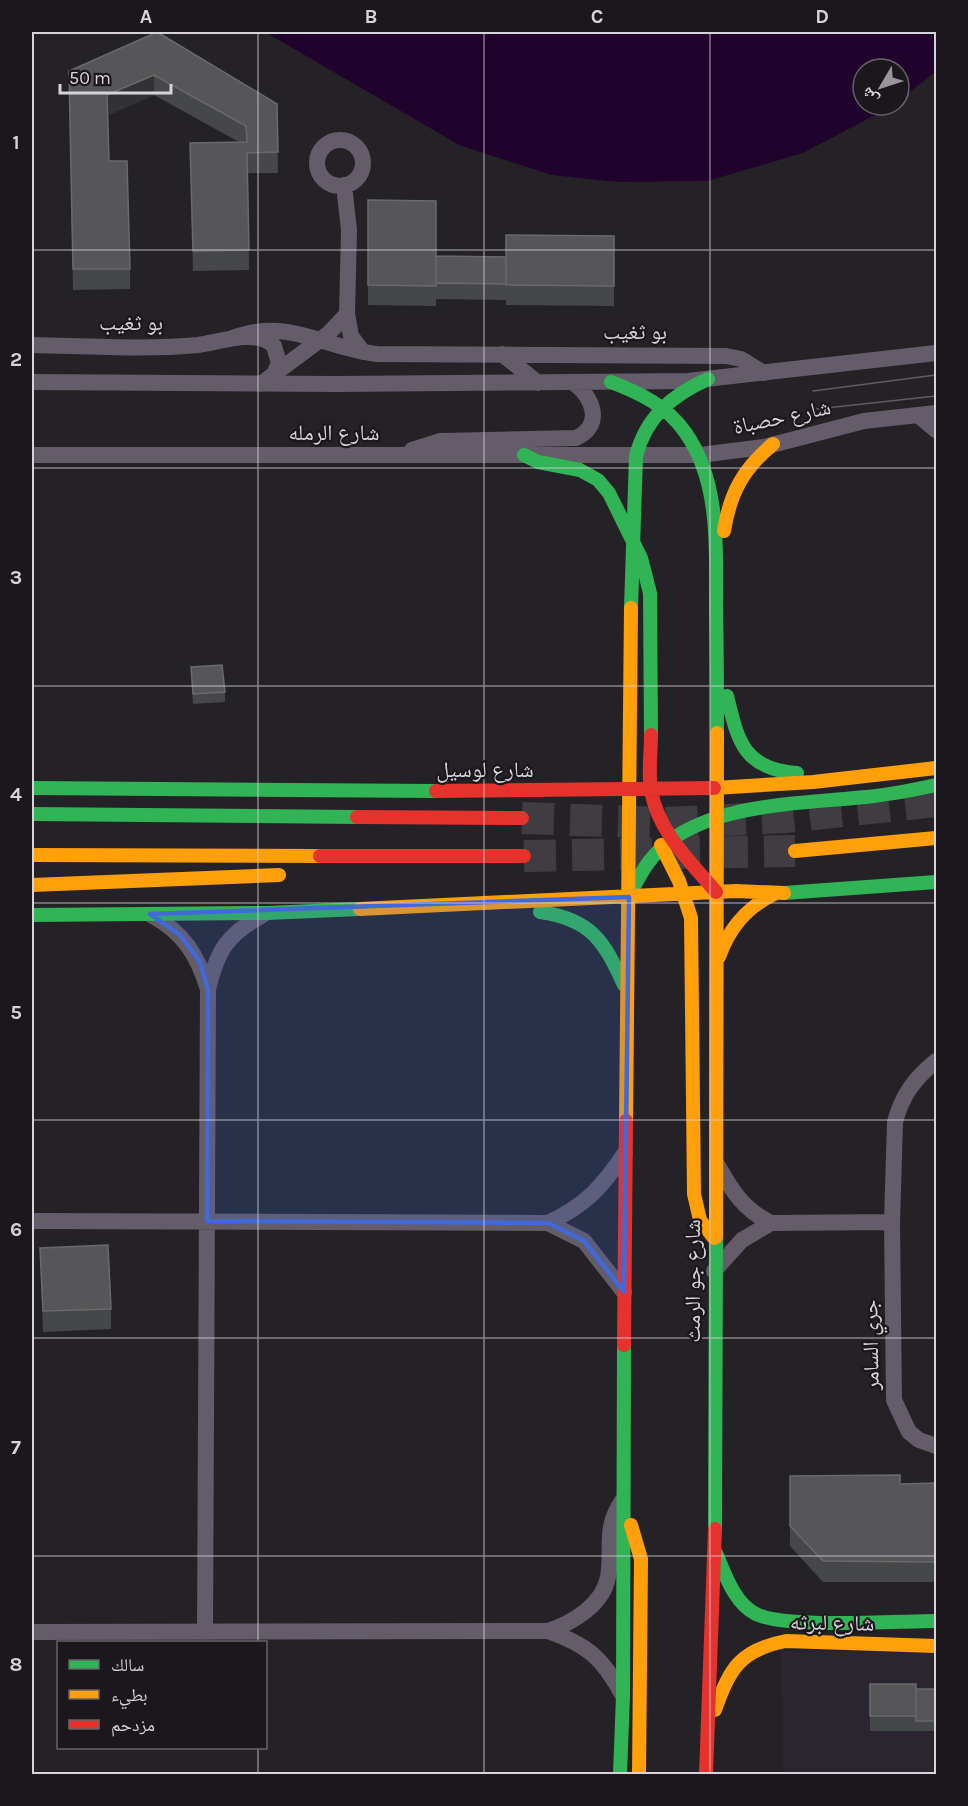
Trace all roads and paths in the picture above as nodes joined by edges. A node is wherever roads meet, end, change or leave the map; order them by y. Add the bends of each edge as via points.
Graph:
1 (345, 185) dead end
2 (347, 314) junction
3 (230, 339) junction
4 (322, 339) junction
5 (32, 345) edge
6 (363, 352) junction
7 (936, 353) edge
8 (502, 354) junction
9 (764, 373) junction
10 (268, 379) junction
11 (708, 379) junction
12 (32, 382) edge
13 (611, 382) junction
14 (538, 383) junction
15 (574, 383) junction
16 (663, 407) junction
17 (936, 413) edge
18 (918, 415) junction
19 (936, 430) edge
20 (773, 444) junction
21 (32, 454) edge
22 (403, 455) junction
23 (524, 455) junction
24 (700, 455) junction
25 (636, 456) junction
26 (632, 537) junction
27 (716, 559) junction
28 (717, 675) junction
29 (936, 768) edge
30 (843, 781) junction
31 (936, 785) edge
32 (32, 788) edge
33 (716, 788) junction
34 (651, 790) junction
35 (629, 791) junction
36 (32, 814) edge
37 (522, 818) tunnel mouth
38 (716, 818) junction
39 (936, 838) edge
40 (666, 842) junction
41 (795, 851) tunnel mouth
42 (32, 855) edge
43 (524, 856) tunnel mouth
44 (386, 857) junction
45 (337, 870) dead end
46 (298, 874) dead end
47 (936, 882) edge
48 (32, 885) edge
49 (716, 892) junction
50 (684, 893) junction
51 (774, 894) junction
52 (628, 897) junction
53 (493, 903) junction
54 (267, 913) junction
55 (150, 914) junction
56 (32, 915) edge
57 (715, 968) junction
58 (208, 990) junction
59 (627, 992) junction
60 (936, 1061) edge
61 (626, 1152) junction
62 (714, 1159) junction
63 (32, 1221) edge
64 (207, 1221) junction
65 (892, 1222) junction
66 (548, 1223) junction
67 (771, 1223) junction
68 (714, 1238) junction
69 (714, 1271) junction
70 (624, 1292) junction
71 (936, 1446) edge
72 (624, 1499) junction
73 (715, 1550) junction
74 (936, 1621) edge
75 (548, 1631) junction
76 (32, 1632) edge
77 (205, 1632) junction
78 (936, 1646) edge
79 (623, 1696) junction
80 (706, 1731) junction
81 (620, 1774) edge
82 (639, 1774) edge
83 (706, 1774) edge

1 - 2 street via 349,230
2 - 4 street
2 - 6 street via 351,336
3 - 4 street, بو ثغيب via 247,333 281,331
3 - 5 street, بو ثغيب via 186,345
3 - 10 street, بو ثغيب via 270,342 279,358
4 - 6 street, بو ثغيب
4 - 10 street
6 - 8 street, بو ثغيب
7 - 9 street, شارع حصباة
8 - 9 street, بو ثغيب via 726,356 741,359
8 - 14 street
9 - 11 street, شارع حصباة
10 - 12 street
10 - 14 street
11 - 13 street
11 - 16 main road
13 - 15 street
13 - 16 main road
14 - 15 street
15 - 22 street via 586,393 594,409 590,427 576,438 441,441
16 - 24 main road via 684,429
16 - 25 main road via 645,428
17 - 18 street, شارع حصباة
18 - 19 street
18 - 20 street, شارع حصباة via 864,421
20 - 24 street, شارع حصباة
20 - 27 main road via 745,469 734,486
21 - 22 street, شارع الرمله
22 - 23 street, شارع الرمله
23 - 25 street, شارع الرمله
23 - 26 main road via 539,465 580,470 601,484 612,496
24 - 25 street, شارع حصباة
24 - 27 main road via 711,492
25 - 26 main road
26 - 34 main road via 645,564 650,593
26 - 35 main road
27 - 28 main road
28 - 30 main road via 725,690 736,735 762,767 779,774 821,775
28 - 33 main road
29 - 30 main road, شارع لوسيل
30 - 33 main road, شارع لوسيل
31 - 38 main road via 761,808
32 - 35 main road, شارع لوسيل
33 - 34 main road, شارع لوسيل
33 - 38 main road, شارع جو الرمث
34 - 35 main road, شارع لوسيل
34 - 40 main road
35 - 40 main road
35 - 52 main road
36 - 37 main road
38 - 40 main road via 692,825
38 - 49 main road, شارع جو الرمث
39 - 41 main road
40 - 49 main road
40 - 50 main road
40 - 52 main road via 642,869
42 - 44 main road
43 - 44 main road
44 - 45 main road
46 - 48 main road
47 - 51 main road
49 - 50 main road
49 - 51 main road
49 - 57 main road, شارع جو الرمث
50 - 52 main road
50 - 68 main road via 692,941 694,1194 700,1220
51 - 57 main road via 743,914 731,930
52 - 53 main road
52 - 59 main road
53 - 54 main road
53 - 59 main road via 566,914 585,923 602,941
54 - 55 main road
54 - 58 street via 248,923 221,948
55 - 56 main road
55 - 58 street via 188,943 200,962
57 - 62 main road, شارع جو الرمث
58 - 64 street
59 - 61 main road
60 - 65 street, جري السامر via 909,1087 898,1109
61 - 66 street via 585,1203
61 - 70 main road
62 - 67 street via 739,1200
62 - 68 main road, شارع جو الرمث
63 - 64 street
64 - 66 street
64 - 77 street
65 - 67 street
65 - 71 street, جري السامر via 894,1400 909,1432
66 - 70 street via 584,1241
67 - 69 street via 742,1240
68 - 69 main road, شارع جو الرمث
69 - 73 main road, شارع جو الرمث
70 - 72 main road
72 - 75 street via 610,1527 608,1578 604,1588 584,1613
72 - 79 main road
72 - 82 main road via 641,1560
73 - 74 main road, شارع لبرثه via 735,1592 758,1615 786,1620
73 - 80 main road, شارع جو الرمث
75 - 77 street
75 - 79 street via 592,1652
76 - 77 street
78 - 80 main road, شارع لبرثه via 786,1641 770,1644 746,1653 733,1666
79 - 81 main road
80 - 83 main road, شارع جو الرمث

